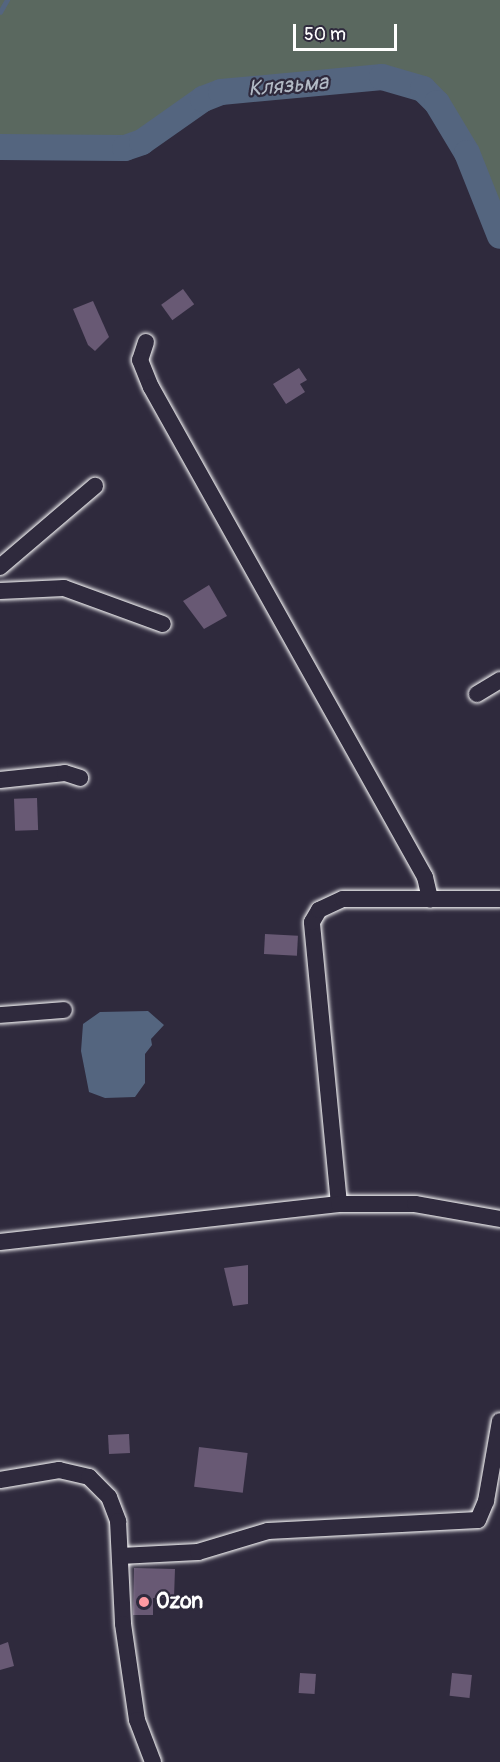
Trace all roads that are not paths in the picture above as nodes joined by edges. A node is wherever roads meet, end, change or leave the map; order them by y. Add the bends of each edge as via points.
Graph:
1 (146, 342) dead end
2 (95, 486) dead end
3 (0, 567) edge
4 (0, 591) edge
5 (163, 624) dead end
6 (500, 680) edge
7 (477, 694) dead end
8 (80, 778) dead end
9 (0, 780) edge
10 (500, 898) edge
11 (430, 899) junction
12 (64, 1010) dead end
13 (0, 1015) edge
14 (339, 1203) junction
15 (500, 1219) edge
16 (0, 1242) edge
17 (500, 1421) edge
18 (0, 1480) edge
19 (120, 1556) junction
20 (153, 1762) edge

1 - 11 street via 140,360 151,387 425,877
2 - 3 street
4 - 5 street via 64,588
6 - 7 street
8 - 9 street via 65,773
10 - 11 street
11 - 14 street via 343,899 319,910 312,922
12 - 13 street
14 - 15 street via 415,1204
14 - 16 street
17 - 19 street via 486,1501 478,1520 268,1531 198,1552
18 - 19 street via 59,1470 89,1477 109,1497 118,1521
19 - 20 street via 123,1624 137,1720

